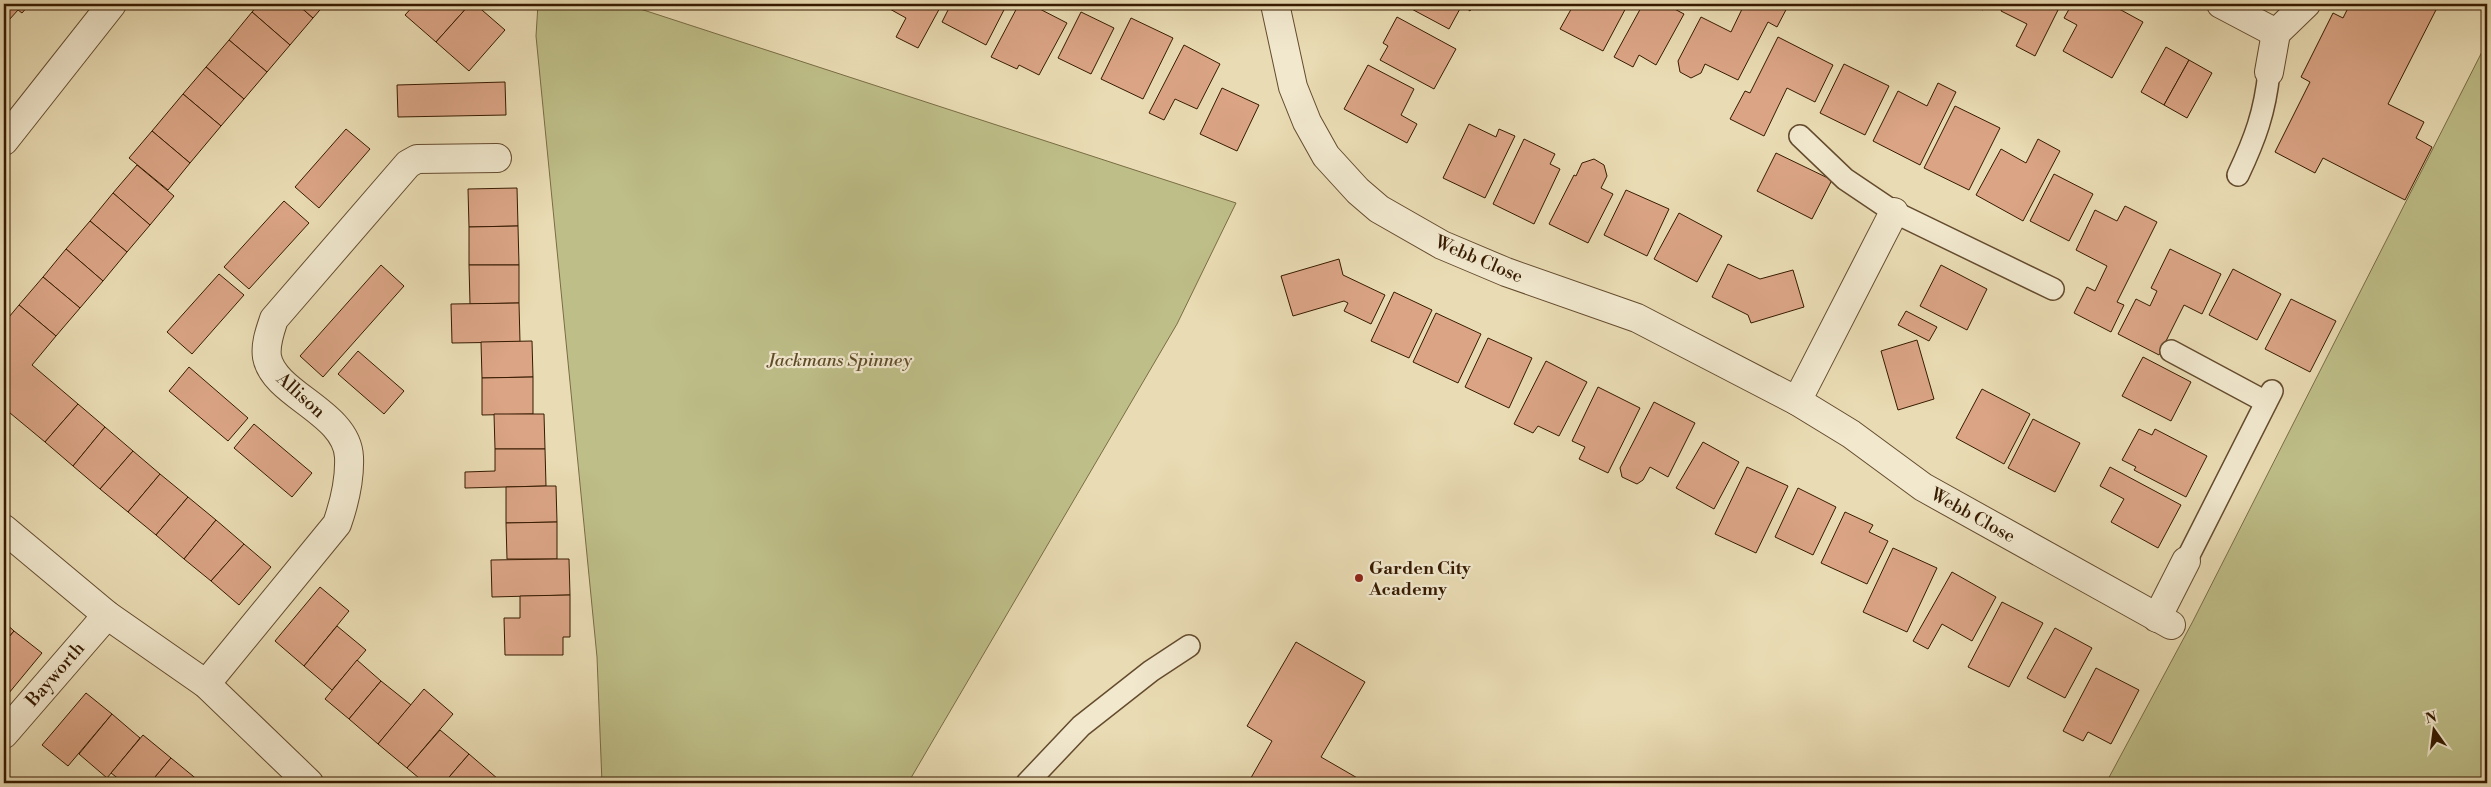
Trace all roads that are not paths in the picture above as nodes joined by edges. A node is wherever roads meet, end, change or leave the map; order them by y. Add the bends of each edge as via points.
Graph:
1 (112, 4) edge
2 (1274, 4) edge
3 (2221, 4) edge
4 (2306, 4) edge
5 (2276, 34) junction
6 (2269, 72) joint
7 (1800, 136) dead end
8 (4, 141) edge
9 (497, 158) dead end
10 (2238, 176) dead end
11 (1894, 212) junction
12 (2053, 289) dead end
13 (2171, 351) dead end
14 (1797, 401) junction
15 (4, 530) edge
16 (2186, 561) joint
17 (107, 615) junction
18 (1189, 646) dead end
19 (206, 684) junction
20 (4, 734) edge
21 (309, 783) edge
22 (1027, 783) edge

1 - 8 street
2 - 14 street, Webb Close via 1293,87 1307,122 1326,156 1379,209 1442,245 1506,272 1637,318
3 - 5 street
4 - 5 street
5 - 6 street
6 - 10 lane via 2266,102 2258,131
7 - 11 lane via 1845,179
9 - 19 street, Allison via 417,159 408,164 274,320 267,356 272,369 334,425 350,456 345,499 337,524
11 - 12 lane
11 - 14 street
13 - 16 lane via 2269,396
14 - 16 street, Webb Close via 1852,434 1923,487 2164,621
15 - 17 street
17 - 19 street
17 - 20 street, Bayworth
18 - 22 lane via 1151,671 1081,726
19 - 21 street

